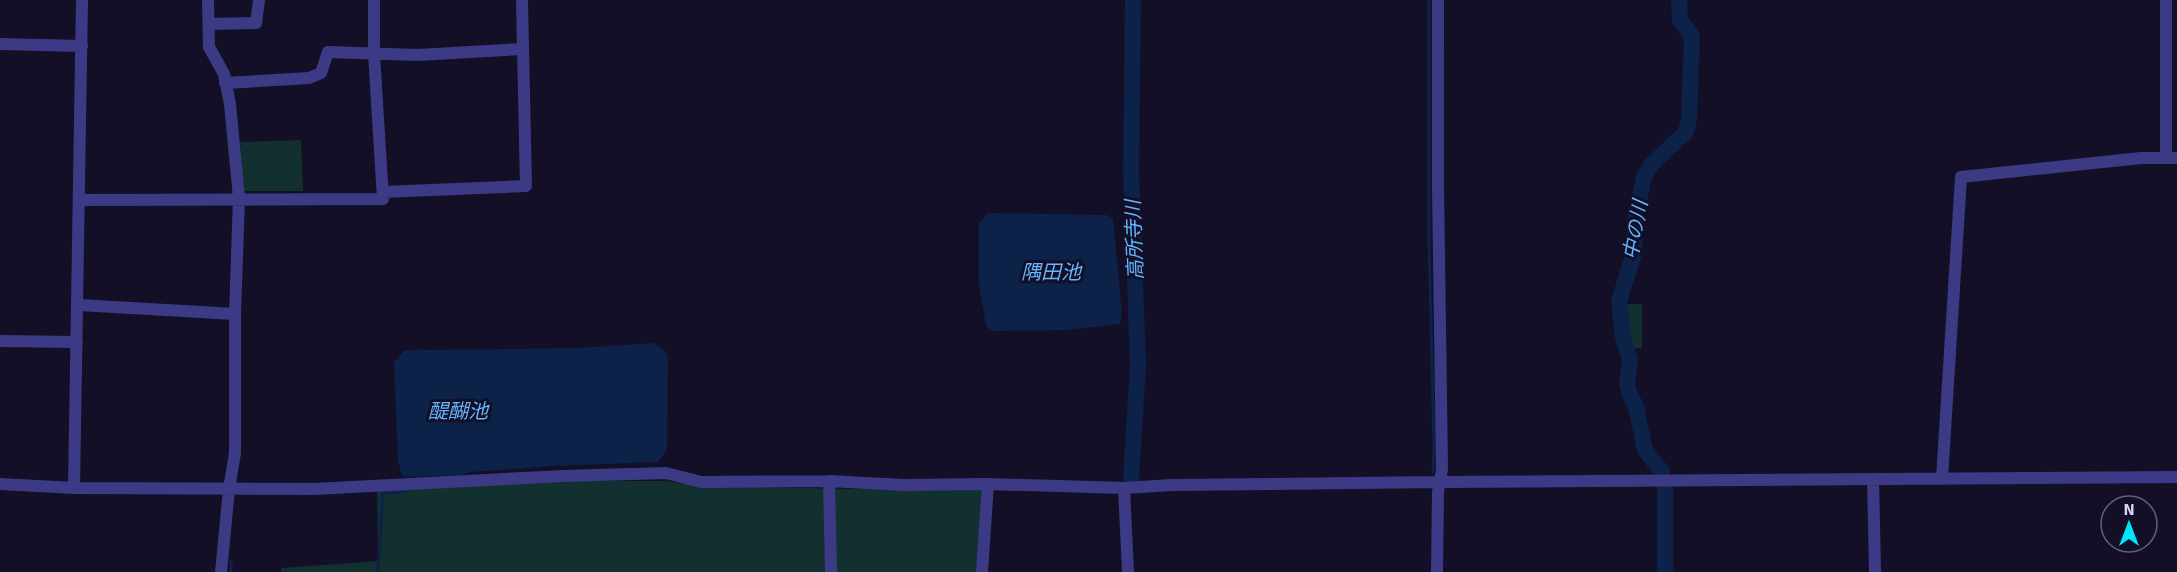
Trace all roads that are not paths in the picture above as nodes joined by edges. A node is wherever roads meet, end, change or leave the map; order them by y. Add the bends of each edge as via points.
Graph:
1 (82, 0) edge
2 (208, 0) edge
3 (259, 0) edge
4 (374, 0) edge
5 (522, 0) edge
6 (1438, 0) edge
7 (2166, 0) edge
8 (209, 24) junction
9 (0, 44) edge
10 (82, 46) junction
11 (521, 49) junction
12 (374, 54) junction
13 (225, 83) junction
14 (2171, 158) edge
15 (383, 192) junction
16 (238, 198) junction
17 (79, 200) junction
18 (79, 305) junction
19 (236, 314) junction
20 (0, 341) edge
21 (77, 342) junction
22 (2177, 477) edge
23 (1873, 479) junction
24 (1942, 479) junction
25 (829, 481) junction
26 (1440, 482) junction
27 (0, 484) edge
28 (988, 484) junction
29 (74, 488) junction
30 (1124, 488) junction
31 (229, 489) junction
32 (221, 572) edge
33 (831, 572) edge
34 (982, 572) edge
35 (1128, 572) edge
36 (1437, 572) edge
37 (1875, 572) edge

1 - 10 street
2 - 8 street
3 - 8 street via 256,23
4 - 12 street
5 - 11 street
6 - 26 street
7 - 14 street
8 - 13 street via 209,47
9 - 10 street
10 - 17 street
11 - 12 street
11 - 15 street via 526,186
12 - 13 street via 328,52 321,72 309,78
12 - 15 street
13 - 16 street
14 - 24 street via 1961,177
15 - 16 street via 383,199
16 - 17 street
16 - 19 street
17 - 18 street
18 - 19 street
18 - 21 street
19 - 31 street via 235,453
20 - 21 street
21 - 29 street
22 - 24 street
23 - 24 street
23 - 26 street
23 - 37 street
25 - 28 street
25 - 31 street via 701,482 666,473 314,489
25 - 33 street
26 - 30 street
26 - 36 street
27 - 29 street
28 - 30 street
28 - 34 street
29 - 31 street
30 - 35 street
31 - 32 street

